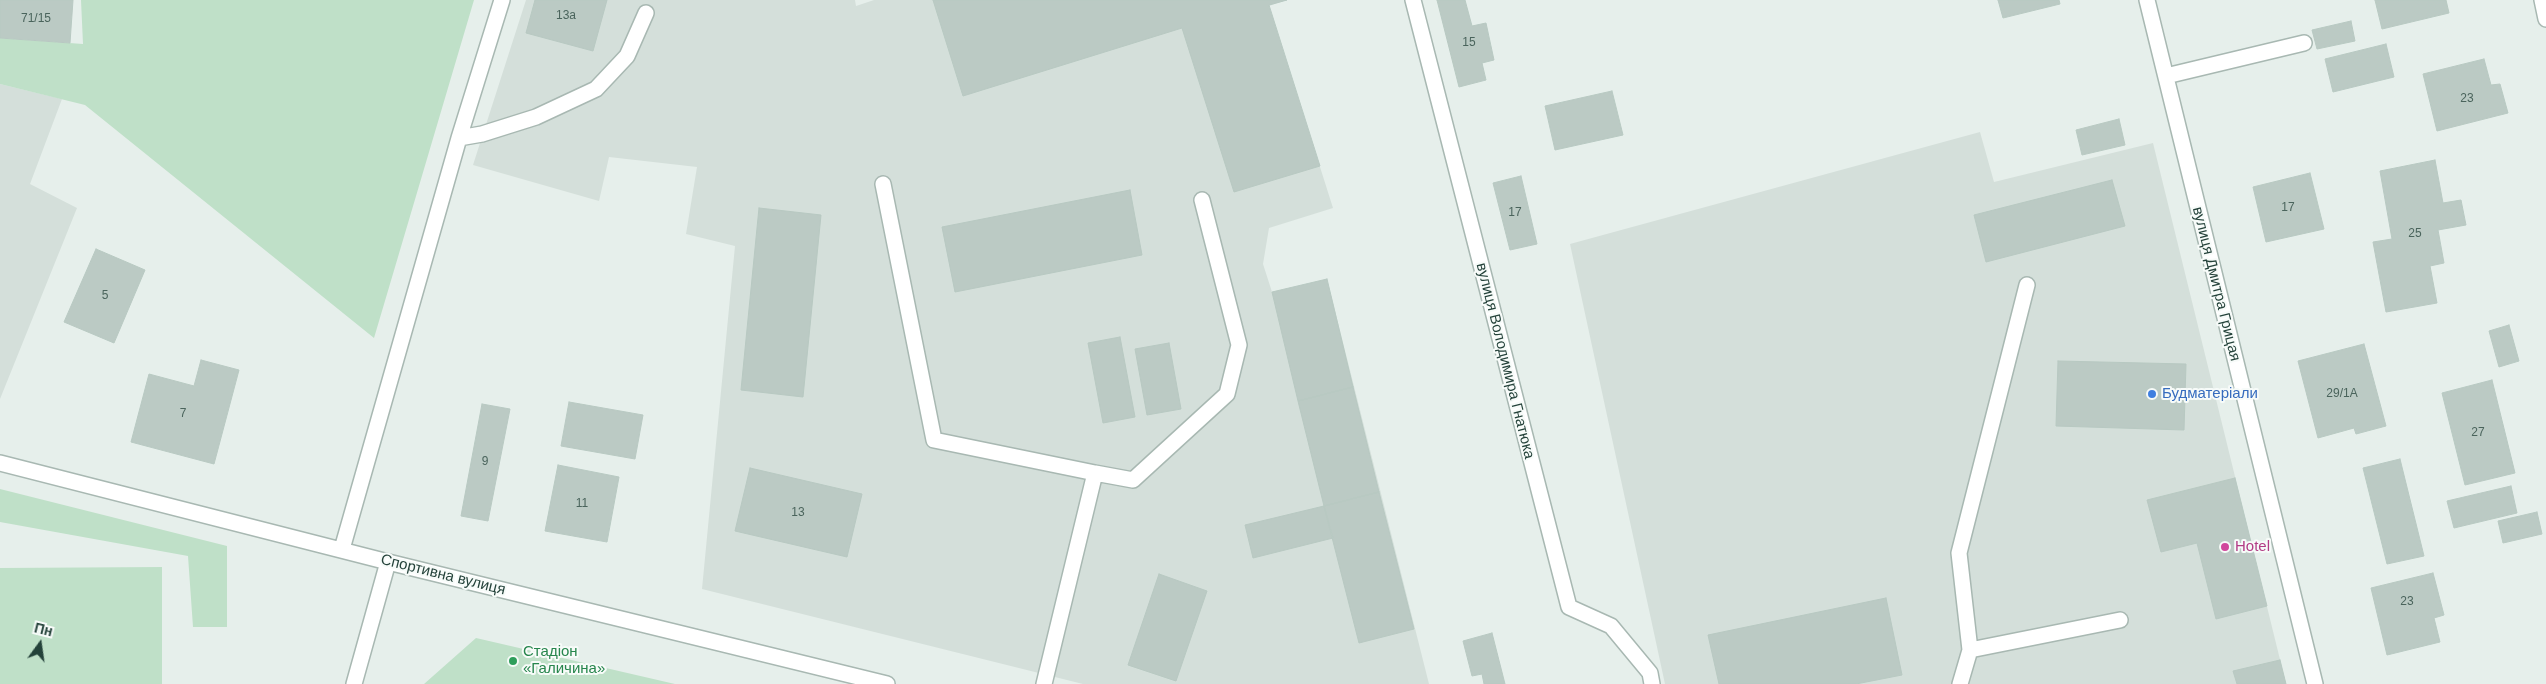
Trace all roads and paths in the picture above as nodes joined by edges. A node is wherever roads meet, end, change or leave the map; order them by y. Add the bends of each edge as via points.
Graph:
1 (502, 0) edge
2 (1413, 0) edge
3 (2147, 0) edge
4 (2542, 0) edge
5 (646, 13) dead end
6 (2546, 19) edge
7 (2304, 43) dead end
8 (2166, 76) junction
9 (459, 138) junction
10 (883, 184) dead end
11 (1202, 200) dead end
12 (2027, 285) dead end
13 (0, 463) edge
14 (1095, 473) junction
15 (342, 549) junction
16 (388, 562) junction
17 (2120, 620) dead end
18 (1970, 650) junction
19 (354, 684) edge
20 (887, 684) edge
21 (1044, 684) edge
22 (1652, 684) edge
23 (1960, 684) edge
24 (2314, 684) edge

1 - 9 street
2 - 22 street, вулиця Володимира Гнатюка via 1569,607 1611,626 1650,673
3 - 8 street, вулиця Дмитра Грицая
4 - 6 street
5 - 9 street via 627,56 596,89 536,117
7 - 8 street
8 - 24 street, вулиця Дмитра Грицая
9 - 15 street
10 - 14 street via 934,440
11 - 14 street via 1239,345 1227,394 1134,480
12 - 18 street via 1959,553
13 - 15 street, Спортивна вулиця
14 - 21 street
15 - 16 street, Спортивна вулиця
16 - 19 street
16 - 20 street, Спортивна вулиця
17 - 18 street
18 - 23 street

